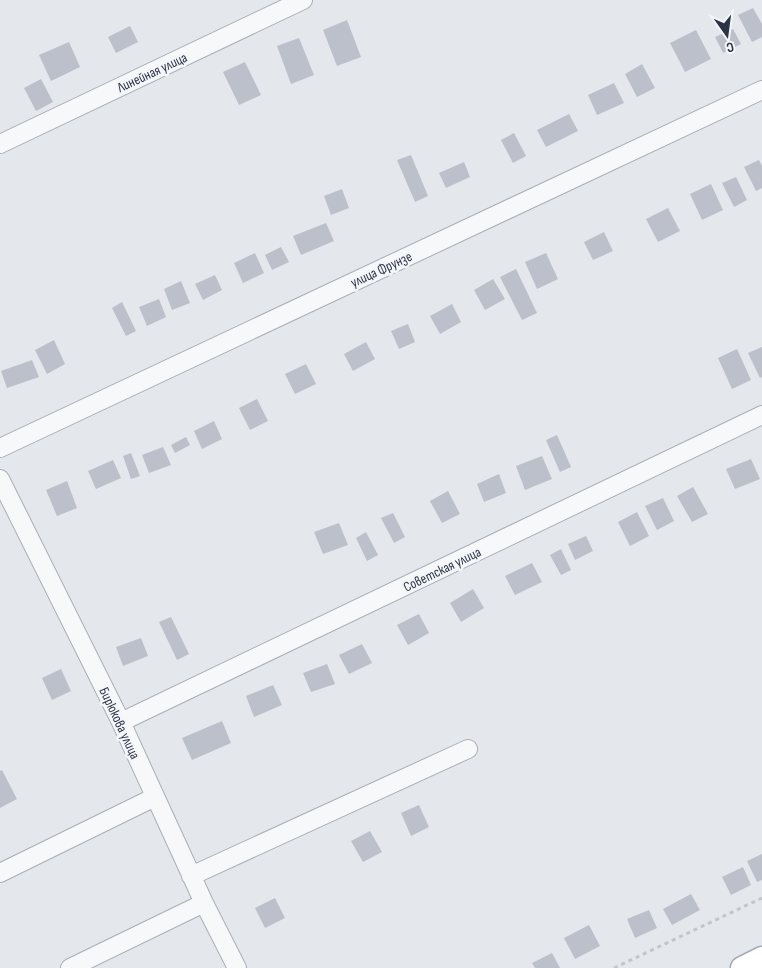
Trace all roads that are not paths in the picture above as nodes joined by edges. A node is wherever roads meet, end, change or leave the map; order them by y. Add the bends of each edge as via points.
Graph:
1 (303, 0) edge
2 (762, 90) edge
3 (0, 144) edge
4 (762, 415) edge
5 (0, 448) edge
6 (0, 479) edge
7 (121, 722) junction
8 (468, 748) dead end
9 (155, 797) junction
10 (0, 873) edge
11 (191, 876) junction
12 (204, 903) junction
13 (762, 958) edge
14 (70, 968) edge
15 (237, 968) edge
16 (742, 968) edge

1 - 3 street, Линейная улица
2 - 5 street, улица Фрунзе
4 - 7 street, Советская улица
6 - 7 street, Бирюкова улица
7 - 9 street, Бирюкова улица
8 - 11 street
9 - 10 street
9 - 11 street, Бирюкова улица
11 - 12 street, Бирюкова улица
12 - 14 street
12 - 15 street, Бирюкова улица
13 - 16 main road

